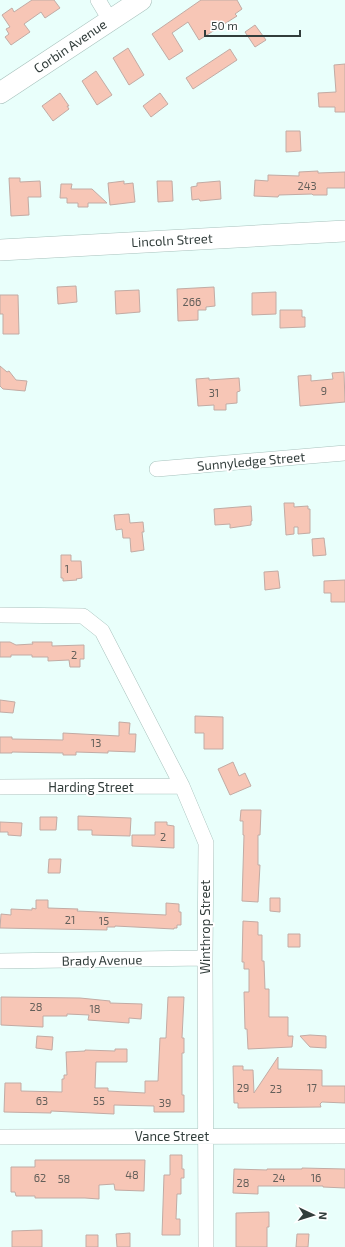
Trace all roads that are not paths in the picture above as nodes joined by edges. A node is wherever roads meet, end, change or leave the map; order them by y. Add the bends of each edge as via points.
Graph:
1 (98, 0) edge
2 (141, 0) edge
3 (110, 20) junction
4 (0, 93) edge
5 (345, 231) edge
6 (0, 250) edge
7 (345, 453) edge
8 (157, 469) dead end
9 (0, 615) edge
10 (182, 786) junction
11 (0, 787) edge
12 (205, 958) junction
13 (0, 961) edge
14 (205, 1136) junction
15 (345, 1136) edge
16 (0, 1137) edge
17 (206, 1247) edge

1 - 3 street
2 - 3 street, Corbin Avenue
3 - 4 street, Corbin Avenue
5 - 6 street, Lincoln Street
7 - 8 street, Sunnyledge Street
9 - 10 street, Winthrop Street via 82,616 102,631
10 - 11 street, Harding Street
10 - 12 street, Winthrop Street via 206,843
12 - 13 street, Brady Avenue
12 - 14 street, Winthrop Street
14 - 15 street, Vance Street
14 - 16 street, Vance Street
14 - 17 street, Winthrop Street

